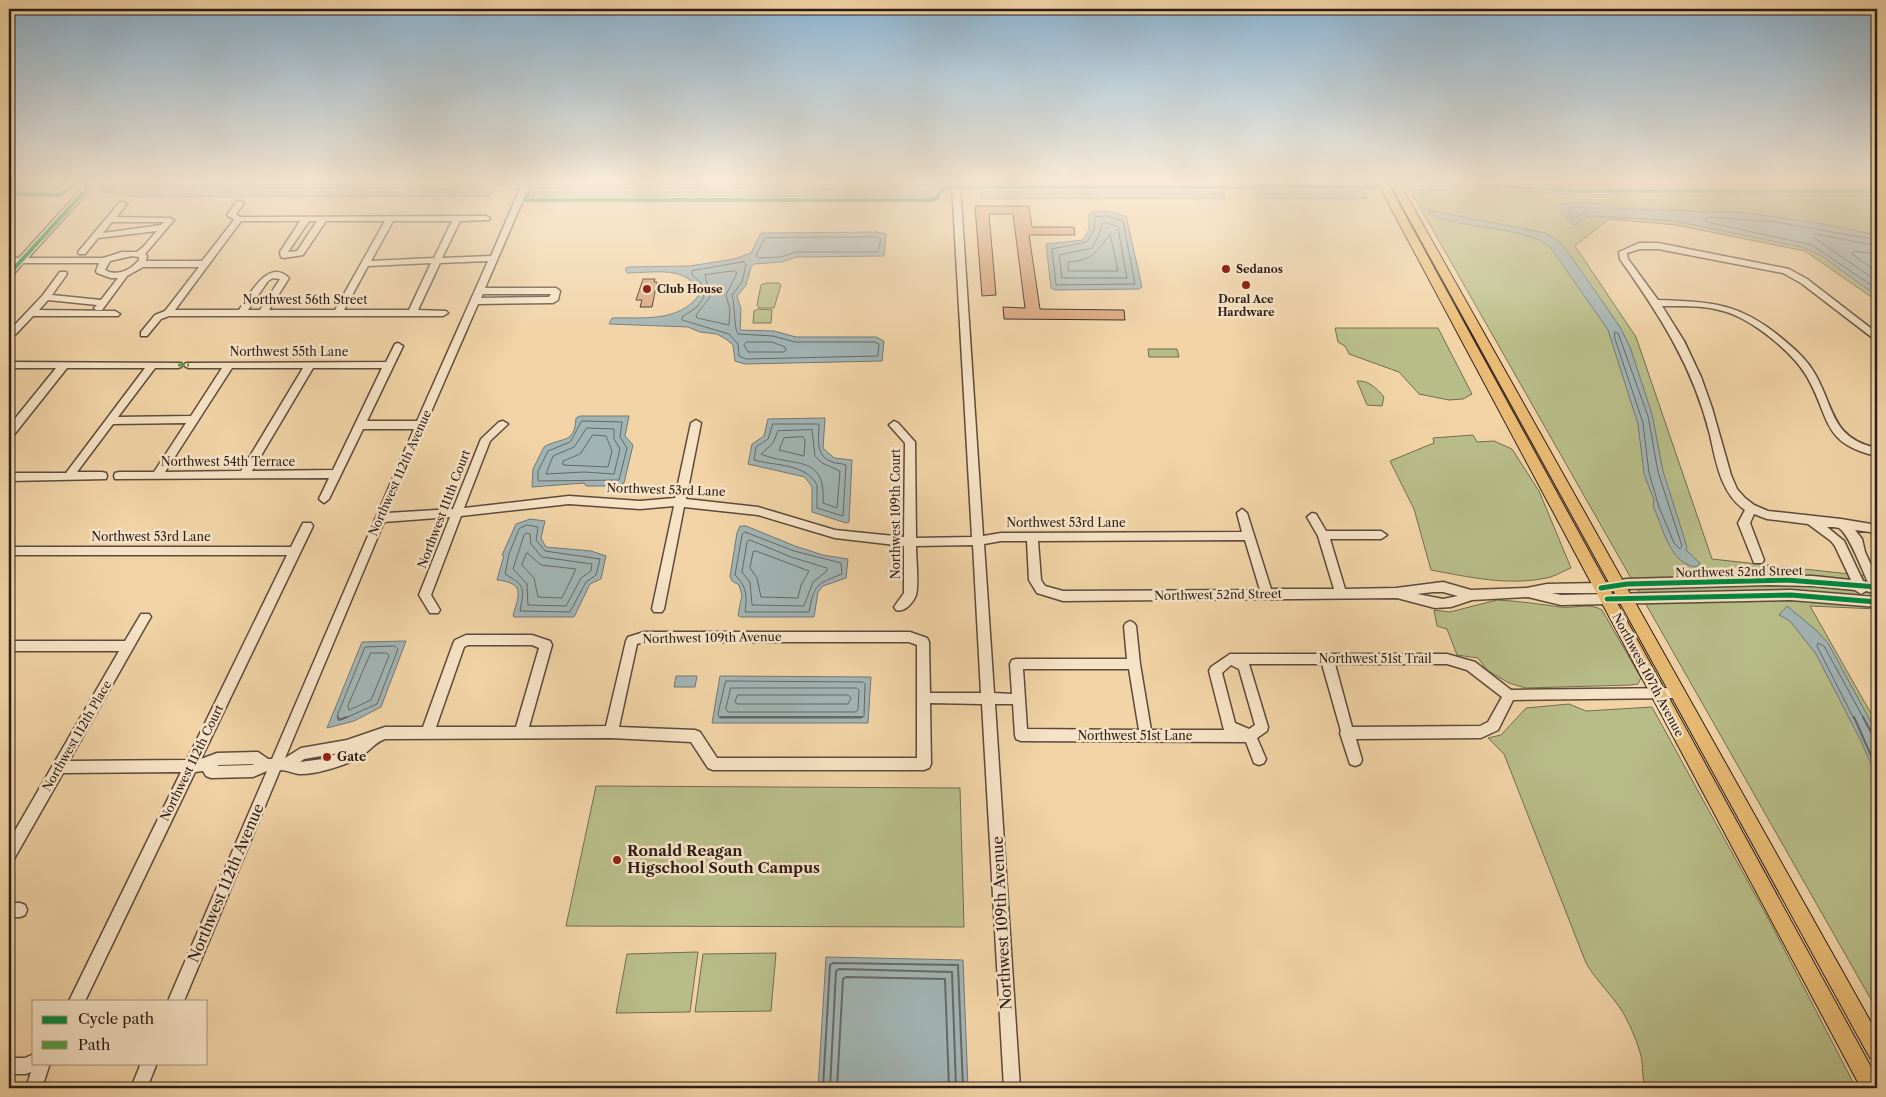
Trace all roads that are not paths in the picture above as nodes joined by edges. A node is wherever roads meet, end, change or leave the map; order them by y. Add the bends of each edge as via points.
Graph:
1 (44, 233) edge
2 (98, 233) edge
3 (113, 233) edge
4 (158, 233) edge
5 (229, 233) edge
6 (297, 233) edge
7 (313, 233) edge
8 (381, 233) edge
9 (450, 233) edge
10 (504, 233) edge
11 (959, 233) edge
12 (1410, 233) edge
13 (1422, 233) edge
14 (96, 236) junction
15 (139, 254) junction
16 (83, 259) junction
17 (492, 260) junction
18 (437, 261) junction
19 (103, 264) junction
20 (141, 264) junction
21 (206, 264) junction
22 (364, 264) junction
23 (12, 266) edge
24 (62, 274) dead end
25 (123, 274) junction
26 (477, 296) junction
27 (46, 297) junction
28 (103, 303) junction
29 (1658, 303) junction
30 (412, 312) junction
31 (443, 312) dead end
32 (30, 313) junction
33 (95, 313) junction
34 (168, 313) junction
35 (242, 313) junction
36 (262, 313) junction
37 (338, 313) junction
38 (115, 314) dead end
39 (13, 332) dead end
40 (144, 334) dead end
41 (1877, 337) edge
42 (398, 346) dead end
43 (9, 365) edge
44 (64, 365) junction
45 (152, 365) junction
46 (178, 365) dead end
47 (189, 365) dead end
48 (229, 365) junction
49 (310, 365) junction
50 (389, 365) junction
51 (194, 419) junction
52 (110, 420) junction
53 (503, 424) dead end
54 (696, 424) dead end
55 (360, 425) junction
56 (421, 425) junction
57 (894, 425) dead end
58 (9, 433) edge
59 (1877, 452) edge
60 (336, 474) junction
61 (157, 475) junction
62 (244, 475) junction
63 (9, 476) edge
64 (69, 476) junction
65 (102, 476) dead end
66 (120, 476) dead end
67 (324, 499) dead end
68 (680, 502) junction
69 (1746, 506) junction
70 (456, 513) junction
71 (1242, 513) dead end
72 (1312, 517) dead end
73 (380, 518) junction
74 (1808, 519) junction
75 (1841, 523) junction
76 (306, 526) dead end
77 (1875, 528) edge
78 (1323, 535) junction
79 (1381, 535) dead end
80 (1248, 536) junction
81 (1032, 538) junction
82 (1837, 541) junction
83 (910, 542) junction
84 (978, 542) junction
85 (1857, 542) junction
86 (9, 551) edge
87 (294, 551) junction
88 (1758, 560) dead end
89 (1859, 584) junction
90 (1618, 585) junction
91 (1424, 587) junction
92 (1877, 587) edge
93 (1396, 593) junction
94 (1267, 594) junction
95 (1341, 594) junction
96 (1471, 594) junction
97 (1604, 594) junction
98 (1625, 598) junction
99 (1872, 601) edge
100 (1430, 602) junction
101 (900, 607) dead end
102 (658, 609) dead end
103 (434, 610) dead end
104 (145, 617) dead end
105 (1130, 626) dead end
106 (9, 646) edge
107 (128, 646) junction
108 (1230, 659) junction
109 (1327, 659) junction
110 (1134, 664) junction
111 (1658, 693) junction
112 (1678, 693) junction
113 (1510, 694) junction
114 (925, 698) junction
115 (988, 698) junction
116 (1018, 699) junction
117 (428, 732) junction
118 (521, 732) junction
119 (611, 732) junction
120 (1346, 734) junction
121 (1146, 736) junction
122 (1250, 736) junction
123 (1259, 759) dead end
124 (1355, 760) dead end
125 (276, 765) junction
126 (190, 766) junction
127 (59, 767) junction
128 (9, 854) edge
129 (77, 1000) edge
130 (176, 1000) edge
131 (1877, 1051) edge
132 (32, 1063) edge
133 (42, 1064) edge
134 (149, 1064) edge
135 (9, 1066) edge
136 (34, 1088) edge
137 (139, 1088) edge
138 (1012, 1088) edge
139 (1872, 1088) edge

1 - 23 street
2 - 14 street
3 - 14 street
4 - 15 street
5 - 21 street
6 - 7 street via 284,255 300,253
8 - 22 street
9 - 18 street
10 - 17 street, Northwest 112th Avenue
11 - 84 street, Northwest 109th Avenue
12 - 97 main road, Northwest 107th Avenue
13 - 90 main road, Northwest 107th Avenue
14 - 16 street
15 - 19 street via 123,254
15 - 20 street via 143,260
16 - 19 street
16 - 23 street
17 - 18 street
17 - 26 street, Northwest 112th Avenue
18 - 22 street
18 - 30 street
19 - 25 street via 100,271 104,275
20 - 21 street
20 - 25 street
21 - 34 street
22 - 37 street
24 - 27 street
25 - 28 street
26 - 26 street via 553,300 556,291
26 - 56 street, Northwest 112th Avenue
27 - 28 street
27 - 32 street
28 - 33 street
29 - 41 street via 1624,259 1623,252 1639,246 1672,248 1786,271
29 - 59 street via 1700,304 1734,311 1767,332 1797,357 1810,374 1839,436 1860,450
29 - 69 street via 1682,344 1704,398 1730,485
30 - 31 street, Northwest 56th Street
30 - 37 street, Northwest 56th Street
32 - 33 street
32 - 39 street
33 - 38 street
34 - 35 street, Northwest 56th Street
34 - 40 street via 158,317
35 - 36 street, Northwest 56th Street
35 - 36 street via 265,279 278,275 286,278
36 - 37 street, Northwest 56th Street
42 - 50 street
43 - 44 street
44 - 45 street
44 - 58 street
45 - 46 street
45 - 52 street
47 - 48 street, Northwest 55th Lane
48 - 49 street, Northwest 55th Lane
48 - 51 street
49 - 50 street, Northwest 55th Lane
49 - 62 street
50 - 55 street
51 - 52 street
51 - 61 street
52 - 64 street
53 - 70 street, Northwest 111th Court via 486,439
54 - 68 street
55 - 56 street
55 - 60 street
56 - 73 street, Northwest 112th Avenue
57 - 83 street, Northwest 109th Court via 910,442
60 - 62 street, Northwest 54th Terrace
60 - 67 street
61 - 62 street, Northwest 54th Terrace
61 - 66 street, Northwest 54th Terrace
63 - 64 street
64 - 65 street
68 - 70 street, Northwest 53rd Lane via 640,505 569,500
68 - 83 street, Northwest 53rd Lane via 758,510 835,534
68 - 102 street
69 - 74 street via 1767,515
69 - 88 street via 1744,523
70 - 73 street, Northwest 53rd Lane
70 - 103 street, Northwest 111th Court via 425,595
71 - 80 street
72 - 78 street
73 - 125 street, Northwest 112th Avenue
74 - 75 street
74 - 82 street
75 - 77 street
75 - 82 street via 1837,527
75 - 85 street
76 - 87 street, Northwest 112th Court
77 - 85 street
78 - 79 street
78 - 95 street
80 - 81 street, Northwest 53rd Lane
80 - 94 street
81 - 84 street, Northwest 53rd Lane via 1001,537
81 - 94 street, Northwest 52nd Street via 1035,580 1041,590 1063,596
82 - 85 street
82 - 89 street
83 - 84 street, Northwest 53rd Lane
83 - 101 street, Northwest 109th Court via 910,594
84 - 115 street, Northwest 109th Avenue
85 - 92 street
86 - 87 street, Northwest 53rd Lane
87 - 126 street, Northwest 112th Court
89 - 90 street, Northwest 52nd Street via 1786,580
89 - 92 street, Northwest 52nd Street
89 - 99 street
90 - 97 street, Northwest 52nd Street
90 - 98 main road, Northwest 107th Avenue
91 - 93 street, Northwest 52nd Street
91 - 96 street, Northwest 52nd Street via 1443,587
91 - 100 street
93 - 95 street, Northwest 52nd Street
93 - 100 street, Northwest 52nd Street
94 - 95 street, Northwest 52nd Street
96 - 97 street, Northwest 52nd Street via 1527,593 1561,600
96 - 100 street, Northwest 52nd Street via 1447,605
97 - 98 street, Northwest 52nd Street
97 - 111 main road, Northwest 107th Avenue
98 - 99 street, Northwest 52nd Street via 1792,595
98 - 112 main road, Northwest 107th Avenue
104 - 107 street, Northwest 112th Place
105 - 110 street
106 - 107 street
107 - 127 street, Northwest 112th Place
108 - 109 street, Northwest 51st Trail
108 - 122 street via 1244,666 1262,727
108 - 122 street via 1215,671 1229,727
109 - 113 street, Northwest 51st Trail via 1448,659 1471,666
109 - 120 street
110 - 116 street via 1016,664
110 - 121 street
111 - 112 street
111 - 113 street
111 - 139 main road, Northwest 107th Avenue
112 - 131 main road, Northwest 107th Avenue
113 - 120 street via 1494,726 1481,732
114 - 115 street
114 - 119 street, Northwest 109th Avenue via 924,764 713,764 695,736
114 - 119 street, Northwest 109th Avenue via 923,642 910,637 644,637 632,640
115 - 116 street
115 - 138 street, Northwest 109th Avenue
116 - 121 street, Northwest 51st Lane via 1020,735
117 - 118 street
117 - 118 street via 458,644 466,640 532,640 546,645
117 - 125 street via 385,733 355,753 323,765 299,768
118 - 119 street
120 - 124 street
121 - 122 street, Northwest 51st Lane
122 - 123 street
125 - 126 street via 253,771 210,772 206,765
125 - 130 street, Northwest 112th Avenue
126 - 127 street
126 - 129 street, Northwest 112th Court
127 - 128 street, Northwest 112th Place
132 - 135 street
133 - 136 street
134 - 137 street

